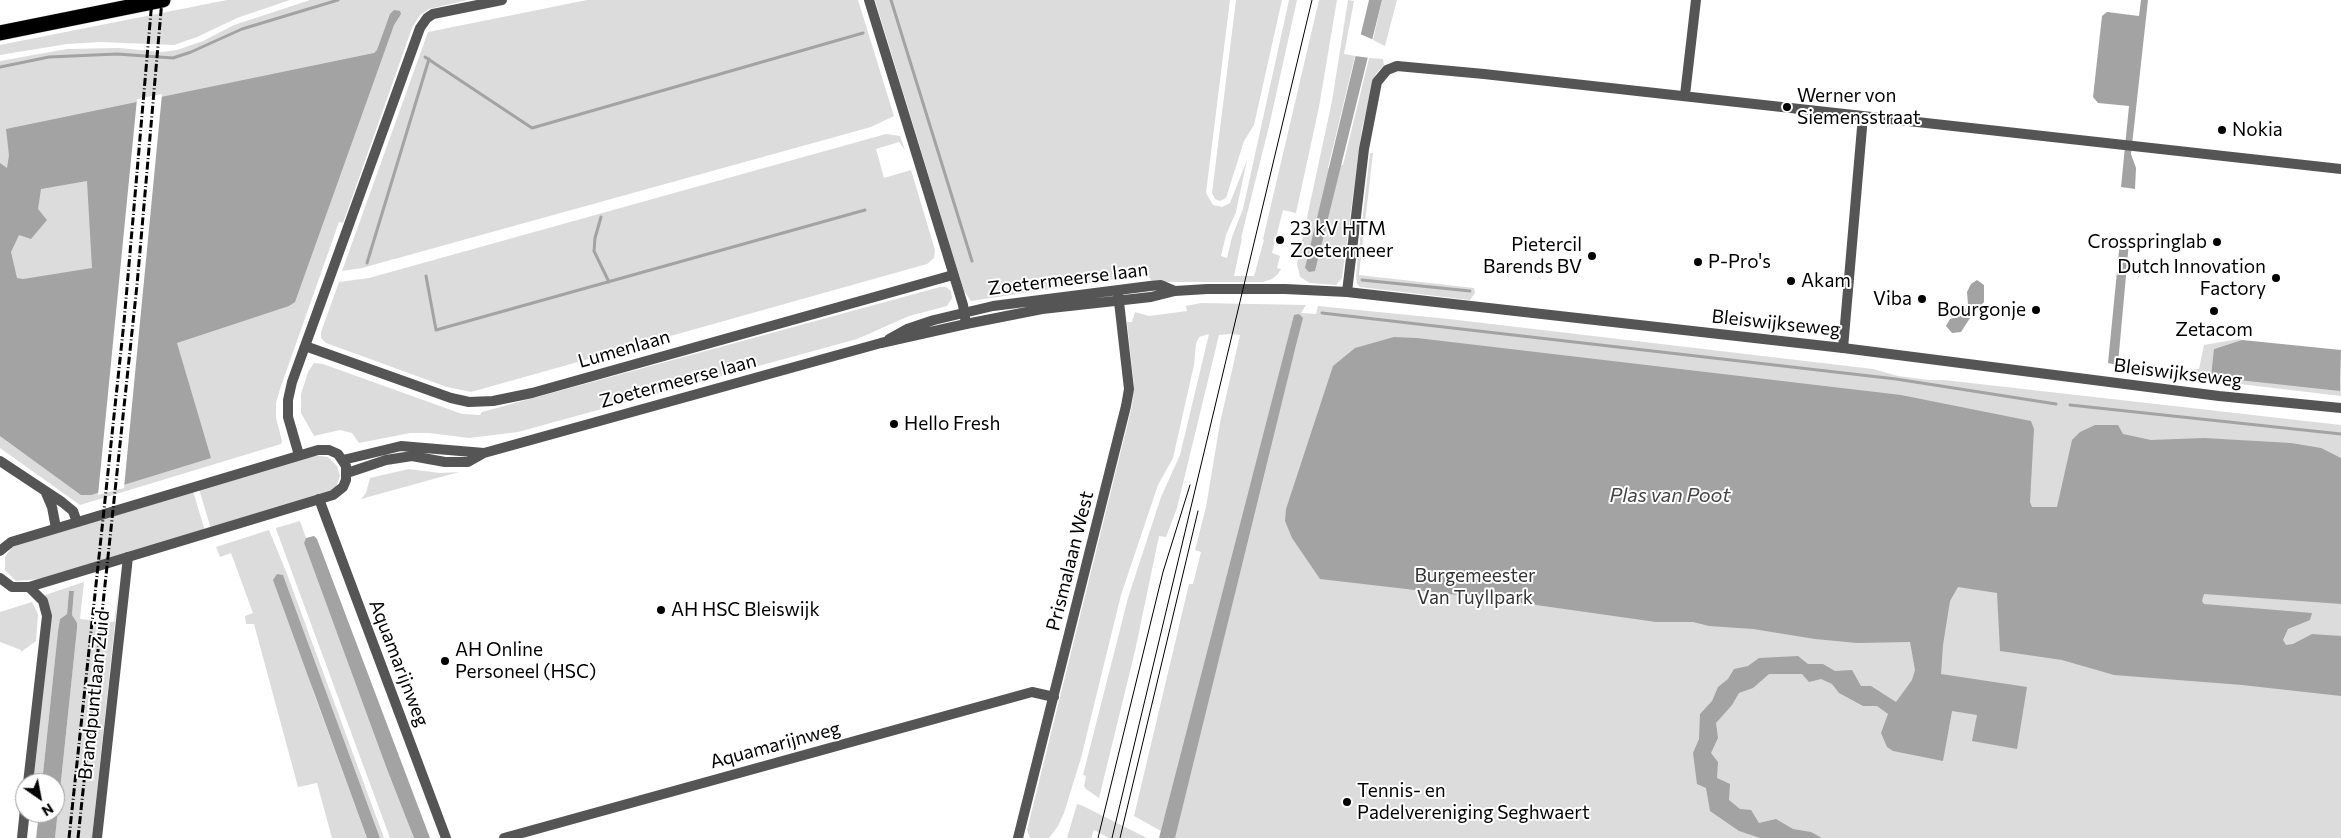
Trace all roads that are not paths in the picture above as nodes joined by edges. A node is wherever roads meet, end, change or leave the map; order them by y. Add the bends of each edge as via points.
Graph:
1 (163, 0) edge
2 (502, 0) edge
3 (869, 0) edge
4 (1696, 0) edge
5 (0, 33) edge
6 (1684, 95) junction
7 (1863, 116) junction
8 (2341, 168) edge
9 (953, 275) junction
10 (1118, 289) junction
11 (1207, 289) joint
12 (1175, 291) junction
13 (1347, 292) junction
14 (1119, 300) junction
15 (963, 312) junction
16 (966, 324) junction
17 (881, 343) junction
18 (305, 346) junction
19 (1843, 348) junction
20 (2341, 408) edge
21 (484, 453) junction
22 (299, 455) junction
23 (343, 460) junction
24 (0, 461) edge
25 (347, 472) junction
26 (46, 492) junction
27 (319, 500) junction
28 (77, 522) junction
29 (56, 528) junction
30 (0, 552) edge
31 (128, 557) junction
32 (0, 578) edge
33 (29, 587) junction
34 (1054, 697) junction
35 (29, 773) edge
36 (24, 823) edge
37 (22, 838) edge
38 (97, 838) edge
39 (446, 838) edge
40 (504, 838) edge
41 (1018, 838) edge

1 - 5 highway
2 - 18 street via 433,14 421,25
3 - 9 street
4 - 6 street
6 - 7 street
6 - 13 street via 1406,66 1386,70 1377,82 1364,149
7 - 8 street
7 - 19 street
9 - 15 street
9 - 18 street, Lumenlaan via 493,402 451,398
10 - 12 street, Zoetermeerse laan via 1161,285
10 - 14 street, Prismalaan West
10 - 15 street, Zoetermeerse laan via 1039,298
11 - 12 street, Zoetermeerse laan
11 - 13 street, Bleiswijkseweg
12 - 14 street, Zoetermeerse laan via 1161,296
13 - 19 street, Bleiswijkseweg
14 - 16 street, Zoetermeerse laan via 1042,309
14 - 34 street, Prismalaan West via 1129,389
15 - 16 street
15 - 17 street, Zoetermeerse laan via 907,329
16 - 17 street, Zoetermeerse laan
17 - 21 street, Zoetermeerse laan
18 - 22 street via 288,400 288,417
19 - 20 street, Bleiswijkseweg via 2219,396
21 - 23 street, Zoetermeerse laan via 401,446
21 - 25 street, Zoetermeerse laan via 468,462 412,456
22 - 23 street via 325,450 338,454
22 - 28 street
23 - 25 street
24 - 26 street
25 - 27 street via 339,491
26 - 28 street via 73,511
26 - 29 street
27 - 31 street via 269,519
27 - 39 street, Aquamarijnweg
28 - 29 street
29 - 30 street via 11,542
31 - 33 street
31 - 38 street, Brandpuntlaan Zuid
32 - 33 street via 12,587
33 - 35 street via 43,601 47,616
34 - 40 street, Aquamarijnweg via 1032,692
34 - 41 street, Prismalaan West
36 - 37 street

